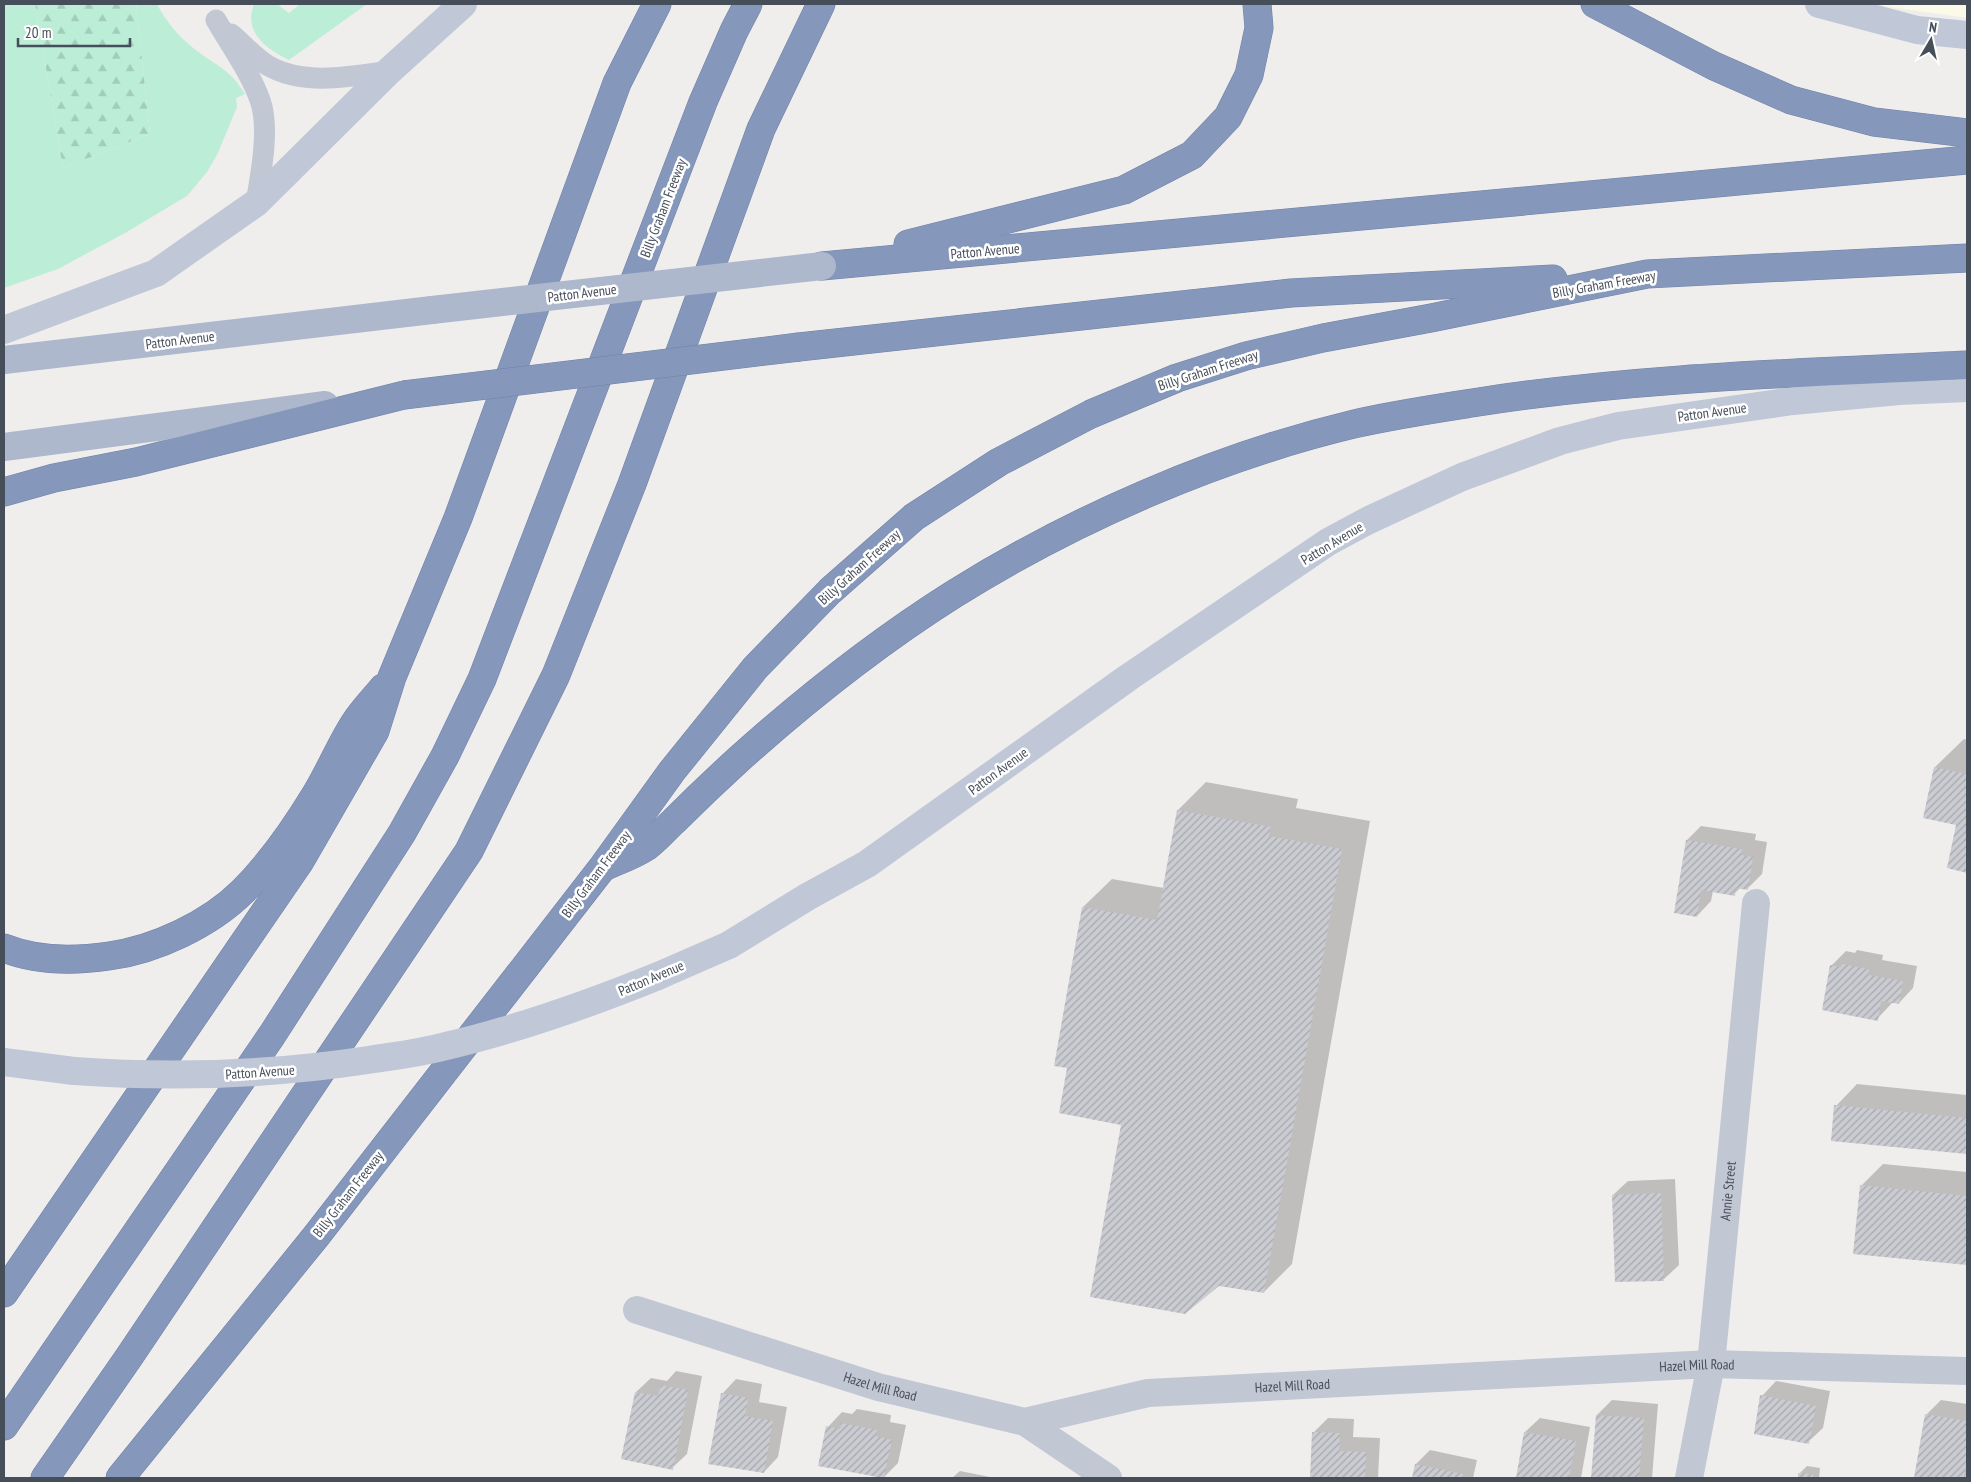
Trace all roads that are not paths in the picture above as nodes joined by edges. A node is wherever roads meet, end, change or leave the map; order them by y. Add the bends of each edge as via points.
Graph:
1 (463, 4) edge
2 (657, 4) edge
3 (748, 4) edge
4 (821, 4) edge
5 (1257, 4) edge
6 (1596, 4) edge
7 (1819, 4) edge
8 (1967, 36) edge
9 (389, 71) junction
10 (1967, 133) edge
11 (1967, 160) edge
12 (256, 202) junction
13 (1967, 258) edge
14 (822, 266) junction
15 (1647, 274) junction
16 (4, 330) edge
17 (4, 360) edge
18 (1967, 365) edge
19 (1967, 388) edge
20 (404, 395) junction
21 (4, 447) edge
22 (4, 492) edge
23 (392, 677) junction
24 (602, 868) junction
25 (1756, 903) dead end
26 (4, 948) edge
27 (4, 1062) edge
28 (4, 1293) edge
29 (637, 1310) dead end
30 (1711, 1364) junction
31 (1967, 1371) edge
32 (1025, 1422) junction
33 (4, 1426) edge
34 (45, 1478) edge
35 (120, 1478) edge
36 (1108, 1478) edge
37 (1689, 1478) edge

1 - 9 street
2 - 23 highway via 617,83 458,518
3 - 33 highway, Billy Graham Freeway via 700,111 482,679 444,756 402,832 272,1035
4 - 34 highway via 761,129 632,484 556,675 470,851
5 - 14 highway via 1259,28 1249,75 1228,116 1192,154 1124,190
6 - 10 highway via 1714,66 1791,100 1874,122
7 - 8 street via 1917,30
9 - 12 street
9 - 12 lane via 319,78 290,75 266,64 216,20 261,102 263,159
11 - 14 highway, Patton Avenue
12 - 16 street via 156,273
13 - 15 highway, Billy Graham Freeway
14 - 17 main road, Patton Avenue, bridge
15 - 20 highway, bridge via 1291,293 799,347
15 - 24 highway, Billy Graham Freeway via 1246,356 1177,378 1100,410 999,462 914,517 830,591 755,668 678,764
18 - 24 highway via 1610,385 1519,396 1355,424 1206,470 1069,529 951,596 813,695 738,759 648,846
19 - 27 street, Patton Avenue, bridge via 1794,401 1618,426 1560,441 1462,477 1328,542 1129,677 867,864 729,945 600,999 534,1022 445,1047 399,1055 309,1068 219,1075 74,1071
20 - 21 main road
20 - 22 highway
23 - 26 highway via 355,722 316,794 266,865 243,892 206,920 129,954 90,959 48,958
23 - 28 highway via 376,730 300,861
24 - 35 highway, Billy Graham Freeway via 317,1235
25 - 30 street, Annie Street
29 - 32 street, Hazel Mill Road via 878,1386
30 - 31 street, Hazel Mill Road
30 - 32 street, Hazel Mill Road via 1148,1392
30 - 37 street, Annie Street
32 - 36 street

